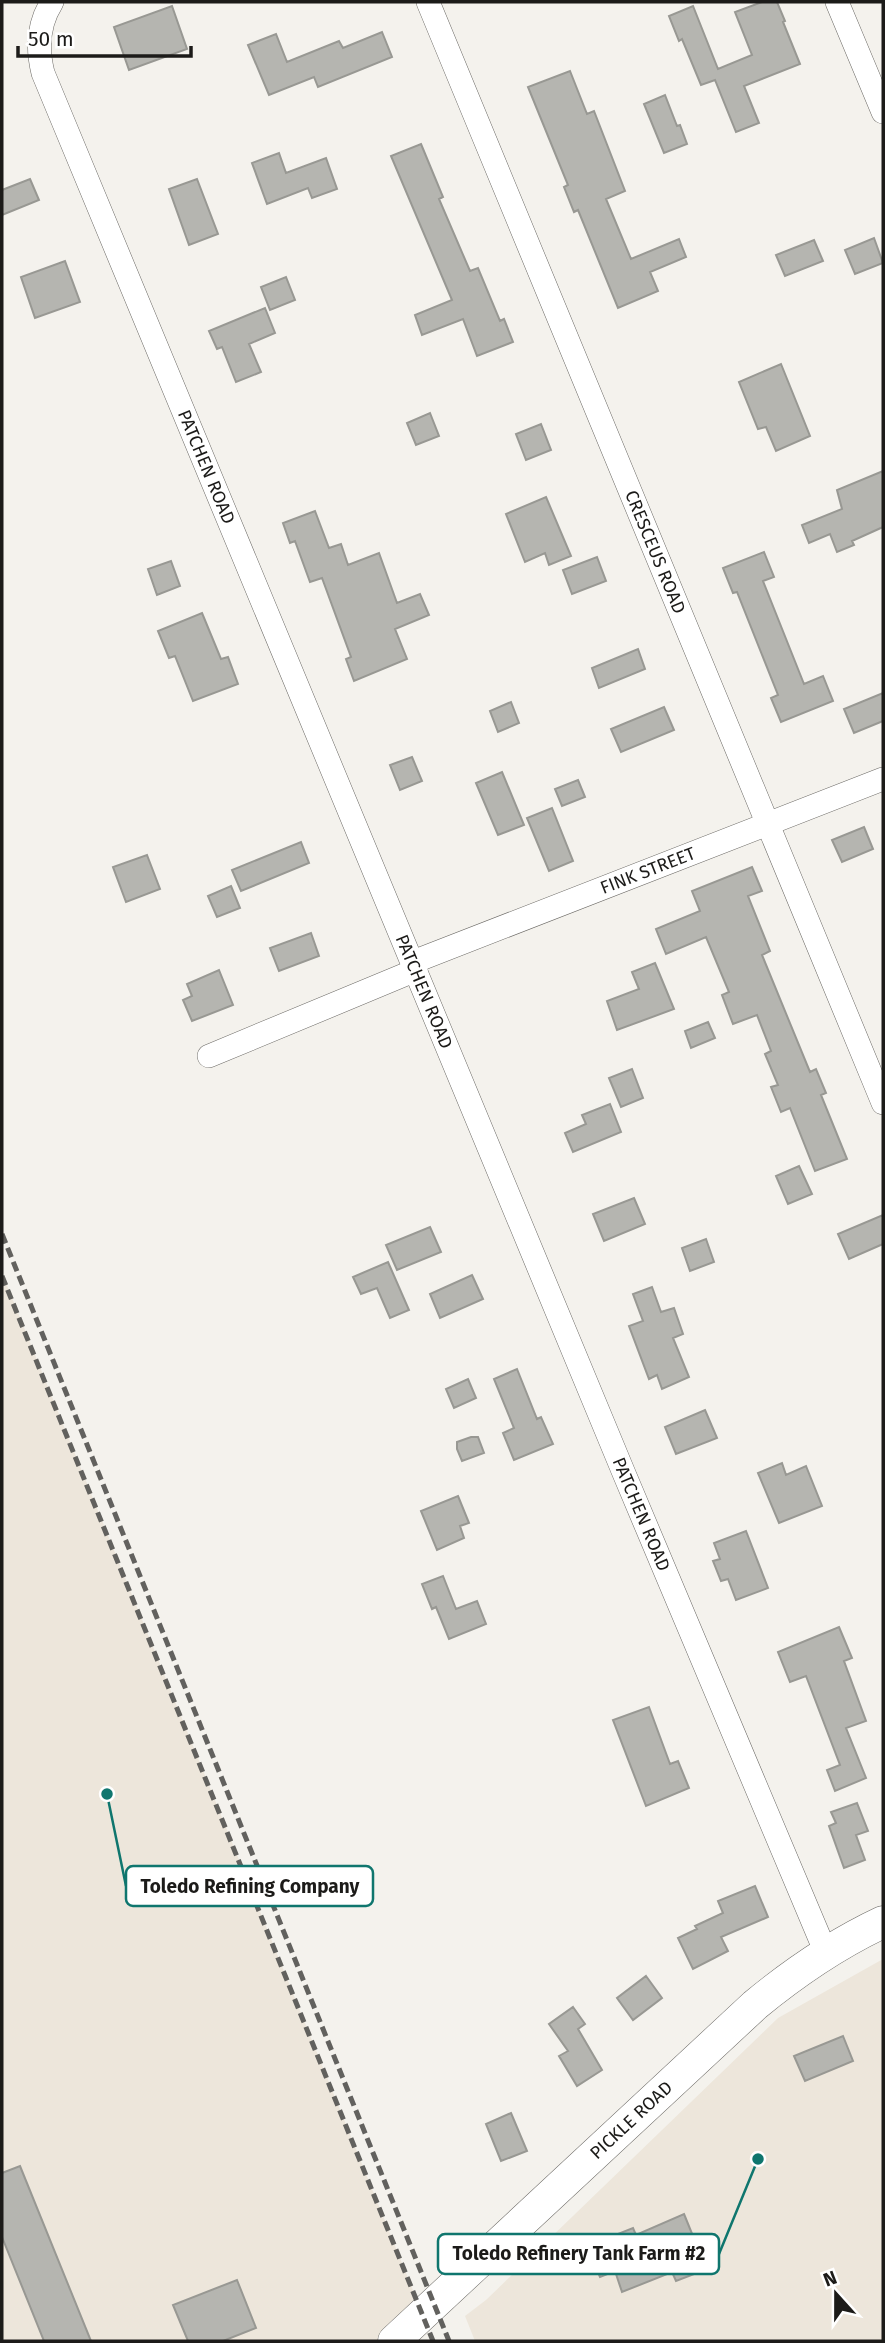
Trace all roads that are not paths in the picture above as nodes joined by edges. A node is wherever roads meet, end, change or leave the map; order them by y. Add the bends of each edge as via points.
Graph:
1 (51, 2) edge
2 (428, 2) edge
3 (837, 2) edge
4 (883, 112) edge
5 (883, 779) edge
6 (769, 824) junction
7 (414, 966) junction
8 (209, 1056) dead end
9 (883, 1103) edge
10 (883, 1922) edge
11 (826, 1953) junction
12 (394, 2341) edge

1 - 7 street, PATCHEN ROAD via 39,41 43,73
2 - 6 street, CRESCEUS ROAD
3 - 4 street
5 - 6 street, FINK STREET
6 - 7 street, FINK STREET
6 - 9 street, CRESCEUS ROAD
7 - 8 street, FINK STREET
7 - 11 street, PATCHEN ROAD
10 - 11 street, PICKLE ROAD
11 - 12 street, PICKLE ROAD via 755,2005

